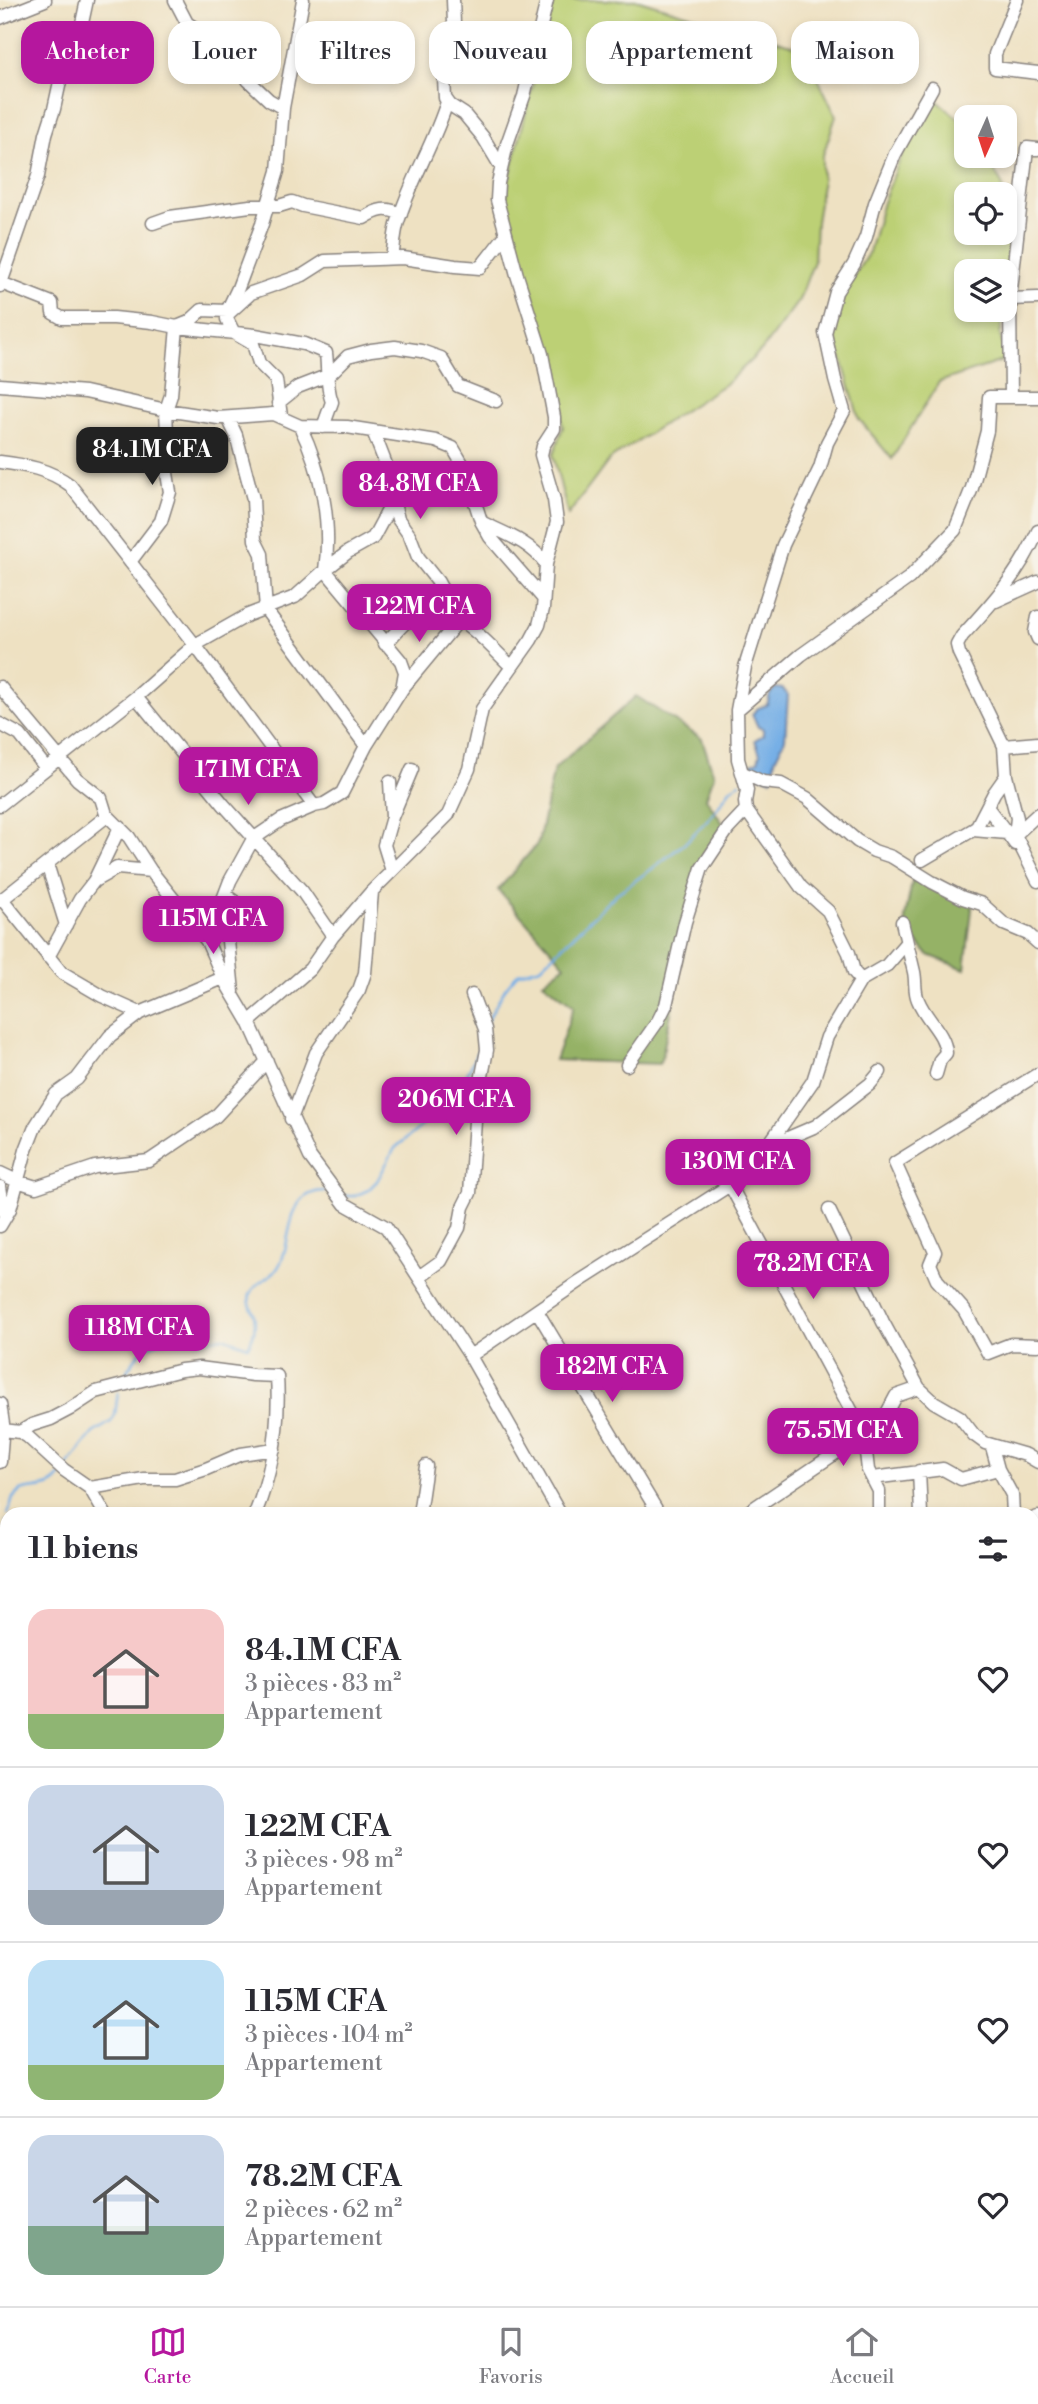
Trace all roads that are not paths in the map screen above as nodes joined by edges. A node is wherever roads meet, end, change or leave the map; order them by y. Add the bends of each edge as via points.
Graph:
1 (45, 0) edge
2 (87, 0) edge
3 (175, 0) edge
4 (303, 0) edge
5 (453, 0) edge
6 (547, 0) edge
7 (1017, 0) edge
8 (0, 18) edge
9 (1038, 73) edge
10 (932, 88) dead end
11 (447, 102) junction
12 (283, 108) junction
13 (1038, 149) edge
14 (501, 167) junction
15 (267, 206) junction
16 (401, 214) junction
17 (153, 223) dead end
18 (505, 236) junction
19 (392, 258) junction
20 (1015, 259) edge
21 (1, 285) edge
22 (1038, 298) edge
23 (1017, 299) edge
24 (226, 313) junction
25 (1010, 322) edge
26 (177, 327) junction
27 (233, 331) junction
28 (329, 375) junction
29 (0, 385) edge
30 (1012, 397) junction
31 (1038, 397) edge
32 (496, 401) dead end
33 (330, 407) junction
34 (166, 410) junction
35 (280, 410) junction
36 (228, 418) junction
37 (300, 426) junction
38 (347, 426) junction
39 (323, 427) junction
40 (373, 431) junction
41 (0, 461) edge
42 (393, 501) junction
43 (482, 523) junction
44 (1038, 531) edge
45 (130, 562) junction
46 (546, 564) junction
47 (325, 570) junction
48 (1038, 582) edge
49 (542, 597) junction
50 (993, 603) junction
51 (266, 610) junction
52 (458, 617) junction
53 (1038, 617) edge
54 (1038, 639) edge
55 (385, 644) junction
56 (195, 645) junction
57 (511, 666) junction
58 (0, 687) edge
59 (402, 689) junction
60 (136, 697) junction
61 (5, 703) edge
62 (737, 710) junction
63 (0, 724) edge
64 (36, 731) junction
65 (25, 740) junction
66 (1038, 743) edge
67 (366, 746) junction
68 (1004, 746) junction
69 (58, 758) junction
70 (46, 768) junction
71 (412, 769) dead end
72 (743, 773) junction
73 (1006, 776) junction
74 (390, 782) dead end
75 (0, 805) edge
76 (314, 806) junction
77 (987, 807) junction
78 (746, 810) junction
79 (1038, 814) edge
80 (107, 816) junction
81 (392, 817) junction
82 (973, 830) junction
83 (124, 832) junction
84 (1012, 834) junction
85 (253, 839) junction
86 (922, 860) dead end
87 (47, 864) junction
88 (151, 871) junction
89 (392, 871) junction
90 (1038, 880) edge
91 (94, 881) junction
92 (372, 891) junction
93 (225, 895) junction
94 (1, 900) edge
95 (219, 909) junction
96 (902, 922) dead end
97 (66, 925) junction
98 (333, 936) junction
99 (207, 941) junction
100 (228, 941) junction
101 (906, 943) junction
102 (1038, 943) edge
103 (48, 957) junction
104 (223, 978) junction
105 (861, 980) junction
106 (472, 995) dead end
107 (233, 996) junction
108 (140, 1013) junction
109 (249, 1022) junction
110 (267, 1061) junction
111 (627, 1065) dead end
112 (880, 1072) dead end
113 (936, 1074) dead end
114 (1038, 1074) edge
115 (291, 1119) junction
116 (766, 1147) junction
117 (0, 1172) edge
118 (18, 1181) junction
119 (730, 1185) junction
120 (0, 1187) edge
121 (829, 1210) dead end
122 (3, 1222) edge
123 (420, 1276) junction
124 (537, 1311) junction
125 (1038, 1345) edge
126 (470, 1356) junction
127 (919, 1388) junction
128 (0, 1405) edge
129 (4, 1430) junction
130 (20, 1432) junction
131 (864, 1434) junction
132 (992, 1447) junction
133 (274, 1449) junction
134 (0, 1462) edge
135 (1038, 1462) edge
136 (426, 1466) dead end
137 (998, 1469) junction
138 (919, 1471) junction
139 (873, 1478) junction
140 (90, 1488) junction
141 (101, 1507) edge
142 (257, 1507) edge
143 (420, 1507) edge
144 (557, 1507) edge
145 (655, 1507) edge
146 (755, 1507) edge
147 (880, 1507) edge
148 (920, 1507) edge
149 (1013, 1507) edge

1 - 8 street
2 - 21 street via 79,37 61,76 34,188
3 - 12 street via 187,23 224,46 248,80
4 - 12 street
5 - 11 street via 454,23 443,59
6 - 14 street
7 - 9 street via 995,54 995,68
10 - 62 street via 895,155 866,237 836,292 825,333 844,411 783,545 745,667
11 - 14 street via 464,114
11 - 16 street
12 - 15 street via 280,163
13 - 20 street via 1027,148
14 - 18 street via 497,200
15 - 16 street via 292,202 364,218 388,208
15 - 17 street
15 - 24 street
16 - 19 street
18 - 19 street via 480,268
18 - 46 street via 542,354 554,417 554,429 542,450 556,512 556,531
19 - 24 street via 325,261 303,275 251,293
21 - 26 street via 52,303 52,313 62,318 114,318
22 - 23 street
24 - 26 street via 202,310
24 - 27 street
25 - 30 street
26 - 27 street
26 - 34 street
27 - 28 street via 304,344 326,353
27 - 35 street via 253,344 260,363 273,376
28 - 32 street via 348,356 395,347 421,351 441,358 458,386
28 - 33 street
28 - 35 street via 298,387
29 - 34 street via 85,392
30 - 31 street
30 - 62 street via 989,397 987,431 955,530 909,578 801,655
33 - 38 street
33 - 39 street
34 - 36 street
34 - 45 street via 170,492 161,521
35 - 36 street
35 - 37 street
36 - 51 street via 253,499
37 - 39 street
37 - 47 street via 320,486 327,533
38 - 39 street
38 - 40 street
40 - 42 street via 390,475
40 - 43 street via 453,448
41 - 45 street via 50,473 70,485
42 - 47 street via 373,538
42 - 52 street via 418,557
43 - 46 street via 527,545
43 - 49 street
44 - 50 street
45 - 56 street
46 - 49 street
47 - 51 street via 300,594
47 - 55 street
48 - 50 street
49 - 57 street via 539,625
50 - 68 street via 957,645
51 - 56 street
51 - 67 street
52 - 55 street via 423,611
52 - 57 street
52 - 59 street
53 - 54 street
55 - 59 street via 401,661 405,672
56 - 60 street
56 - 76 street
57 - 89 street via 482,709 469,769 448,815
58 - 61 street
59 - 67 street
60 - 69 street
60 - 85 street
61 - 64 street
62 - 72 street via 738,759
63 - 65 street
64 - 65 street
64 - 69 street
65 - 70 street
66 - 68 street
67 - 76 street via 342,793
68 - 73 street
69 - 70 street
69 - 80 street via 101,799
70 - 75 street
71 - 81 street
72 - 78 street
72 - 102 street via 781,784 807,798 857,841 982,904 1004,924
73 - 77 street
73 - 84 street via 1017,818
74 - 81 street
76 - 85 street
77 - 82 street
77 - 84 street
78 - 105 street via 802,887 828,911
78 - 111 street via 702,868 666,1005
79 - 84 street
80 - 83 street
80 - 87 street
81 - 89 street via 384,845
82 - 84 street
82 - 86 street
83 - 88 street
83 - 91 street via 110,845
84 - 90 street
85 - 93 street
85 - 98 street via 302,891
87 - 94 street
87 - 97 street
88 - 91 street via 117,869
88 - 99 street
89 - 92 street
91 - 97 street
92 - 98 street
92 - 115 street via 365,973 359,990 316,1053
93 - 95 street
93 - 100 street via 261,920 237,927
94 - 103 street
95 - 99 street
95 - 100 street
96 - 101 street
97 - 103 street
98 - 109 street via 310,969
99 - 104 street
100 - 107 street
101 - 105 street via 887,965
101 - 113 street via 916,995 926,1018 946,1042
103 - 108 street via 61,972
104 - 107 street
104 - 108 street
105 - 116 street via 827,1037 813,1081
106 - 123 street via 485,1029 487,1051 475,1107 470,1193 441,1261
107 - 109 street
108 - 118 street via 110,1036 77,1079 56,1094 35,1127
109 - 110 street
110 - 115 street
110 - 118 street via 216,1116 149,1161 95,1167 36,1186
112 - 116 street via 817,1125
114 - 125 street via 895,1163 934,1252 930,1264 937,1280 964,1310 988,1353 1011,1344
115 - 123 street via 310,1157 345,1203 386,1227
116 - 119 street
117 - 118 street
118 - 122 street
119 - 124 street
119 - 131 street
120 - 122 street
121 - 127 street
123 - 126 street
124 - 126 street
124 - 145 street
126 - 144 street
127 - 131 street via 896,1396 886,1415
127 - 132 street via 961,1416 974,1435
128 - 129 street
129 - 130 street
129 - 134 street
130 - 133 street via 107,1388 199,1368 277,1376 279,1413
130 - 140 street
131 - 139 street
131 - 146 street
132 - 135 street
132 - 137 street
133 - 140 street via 241,1454 175,1479
133 - 142 street
136 - 143 street
137 - 138 street via 961,1479 947,1469
137 - 149 street via 1012,1495
138 - 139 street
138 - 148 street
139 - 147 street
140 - 141 street

